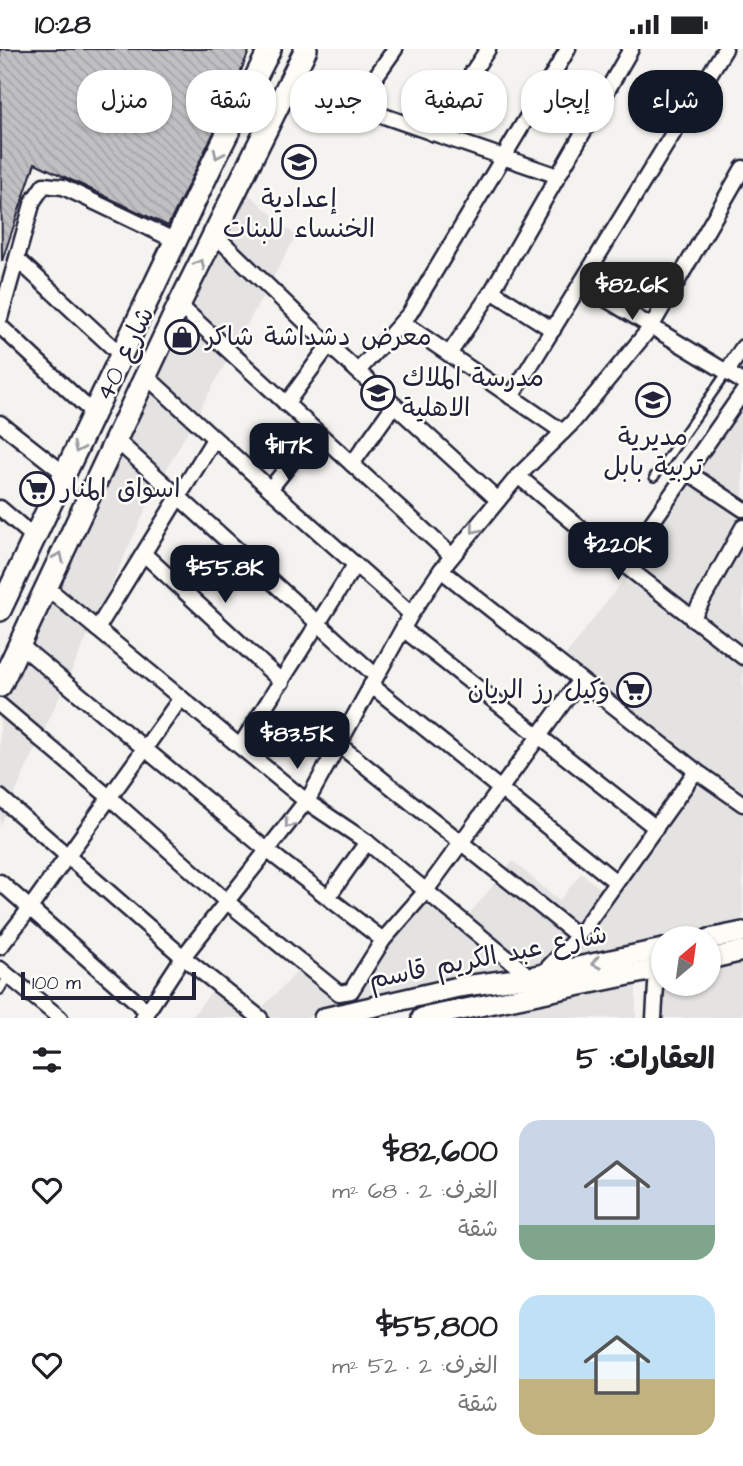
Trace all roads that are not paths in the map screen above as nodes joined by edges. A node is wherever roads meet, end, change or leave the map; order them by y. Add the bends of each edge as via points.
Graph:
1 (270, 49) edge
2 (306, 49) edge
3 (395, 49) edge
4 (488, 49) edge
5 (568, 49) edge
6 (631, 49) edge
7 (725, 49) edge
8 (380, 70) edge
9 (474, 70) edge
10 (288, 83) joint
11 (435, 133) edge
12 (505, 158) junction
13 (743, 168) edge
14 (558, 176) junction
15 (215, 235) junction
16 (176, 241) junction
17 (17, 259) junction
18 (581, 284) junction
19 (492, 291) junction
20 (179, 305) junction
21 (0, 318) edge
22 (402, 323) junction
23 (0, 326) edge
24 (651, 327) junction
25 (553, 330) junction
26 (329, 345) junction
27 (743, 347) edge
28 (449, 354) junction
29 (122, 356) junction
30 (358, 371) junction
31 (727, 372) junction
32 (145, 375) junction
33 (743, 382) edge
34 (109, 383) junction
35 (743, 392) edge
36 (512, 397) junction
37 (134, 399) junction
38 (286, 404) junction
39 (394, 405) junction
40 (93, 416) junction
41 (0, 423) edge
42 (316, 431) junction
43 (563, 432) junction
44 (117, 435) junction
45 (215, 439) junction
46 (352, 464) junction
47 (686, 471) junction
48 (65, 474) junction
49 (518, 476) junction
50 (654, 477) dead end
51 (270, 489) junction
52 (180, 496) junction
53 (498, 500) junction
54 (0, 508) edge
55 (743, 509) edge
56 (743, 527) edge
57 (35, 538) junction
58 (144, 554) junction
59 (452, 556) junction
60 (623, 564) junction
61 (355, 565) junction
62 (441, 570) junction
63 (45, 586) junction
64 (1, 608) edge
65 (411, 614) junction
66 (692, 619) junction
67 (318, 624) junction
68 (97, 629) junction
69 (403, 629) junction
70 (20, 645) junction
71 (743, 657) edge
72 (373, 680) junction
73 (580, 680) junction
74 (282, 682) junction
75 (0, 686) edge
76 (181, 698) junction
77 (0, 705) edge
78 (539, 736) junction
79 (338, 744) junction
80 (240, 747) junction
81 (145, 748) junction
82 (696, 771) junction
83 (500, 789) junction
84 (0, 797) edge
85 (109, 797) junction
86 (306, 801) junction
87 (743, 804) edge
88 (656, 828) junction
89 (367, 842) junction
90 (461, 842) junction
91 (268, 851) junction
92 (68, 856) junction
93 (0, 882) edge
94 (616, 882) junction
95 (425, 891) junction
96 (328, 897) junction
97 (226, 901) junction
98 (30, 908) junction
99 (743, 932) edge
100 (578, 936) junction
101 (721, 937) edge
102 (383, 940) junction
103 (0, 947) edge
104 (743, 951) edge
105 (651, 952) edge
106 (721, 956) edge
107 (183, 957) junction
108 (651, 971) edge
109 (4, 972) edge
110 (536, 976) junction
111 (0, 990) edge
112 (657, 996) edge
113 (346, 1003) junction
114 (146, 1015) edge
115 (60, 1018) edge
116 (260, 1018) edge
117 (324, 1018) edge
118 (422, 1018) edge
119 (654, 1018) edge

1 -> 16 main road, شارع 40
2 - 10 main road, شارع 40
3 - 8 street
4 - 9 street
5 - 12 street
6 - 14 street
7 - 18 street
10 - 15 main road, شارع 40
11 - 12 street
12 - 14 street
12 - 22 street
13 - 24 street
14 - 19 street
20 -> 15 main road, شارع 40
15 - 26 street
16 - 17 street via 63,187 44,185 33,201
16 - 29 main road, شارع 40
17 - 21 street
17 - 29 street
18 - 24 street
18 - 25 street
19 - 25 street
19 - 28 street
20 - 32 main road, شارع 40
20 - 38 street
22 - 28 street
22 - 30 street
23 - 40 street
24 - 31 street
24 - 43 street
25 - 36 street
26 - 30 street
26 - 38 street
27 - 31 street
28 - 36 street
29 - 34 main road, شارع 40
30 - 39 street
31 - 33 street
31 - 50 lane
32 - 37 main road, شارع 40
32 - 45 street
34 - 37 main road via 115,395
34 - 40 main road, شارع 40
35 - 47 street
36 - 43 street
37 - 44 main road, شارع 40
38 - 42 street
39 - 46 street
39 - 53 street
40 - 44 main road via 113,423
40 -> 48 main road, شارع 40
41 - 48 street
42 - 46 street
42 - 51 street
43 - 49 street
44 - 52 street
63 -> 44 main road, شارع 40
45 - 51 street
45 - 52 street
46 - 59 street
47 - 55 street
47 - 60 street
48 - 57 main road, شارع 40
49 - 53 street
49 - 60 street
51 - 61 street
52 - 58 street
52 - 67 street
53 -> 59 street
54 - 57 street
56 - 66 street
57 - 64 main road, شارع 40
58 - 68 street
58 - 74 street
59 - 62 street
60 - 66 street
61 - 65 street
61 - 67 street
62 - 65 street
62 - 73 street
63 - 68 street
63 - 70 main road, شارع 40
65 - 69 street
66 - 71 street
67 - 72 street
67 - 74 street
68 - 76 street
69 - 72 street
69 - 78 street
70 - 75 main road, شارع 40
70 - 81 street
72 - 79 street
72 - 83 street
73 - 78 street
73 - 82 street
74 - 80 street
76 - 80 street
76 - 81 street
77 - 85 street
78 - 83 street
78 - 88 street
79 - 86 street
79 - 90 street
80 - 86 street
81 - 85 street
81 - 91 street
82 - 87 street
82 - 88 street
83 - 90 street
83 - 94 street
84 - 92 street
85 - 92 street
85 - 97 street
86 - 89 street
86 -> 91 street
88 - 94 street
89 - 95 street
89 - 96 street
90 - 95 street
90 - 100 street
91 - 96 street
91 - 97 street
92 - 98 street
92 - 107 street
93 - 98 street
94 - 100 street
95 - 102 street
95 - 110 street
96 - 102 street
97 - 107 street
97 - 113 street
98 - 103 street
98 - 114 street
99 - 101 main road
100 - 110 street
102 - 113 street
104 - 106 main road
105 -> 110 main road, شارع عبد الكريم قاسم
107 - 114 street
107 - 116 street
108 - 118 main road, شارع عبد الكريم قاسم
109 - 111 lane
109 - 115 street
110 - 113 main road, شارع عبد الكريم قاسم
112 - 119 street
113 - 117 main road, شارع عبد الكريم قاسم

